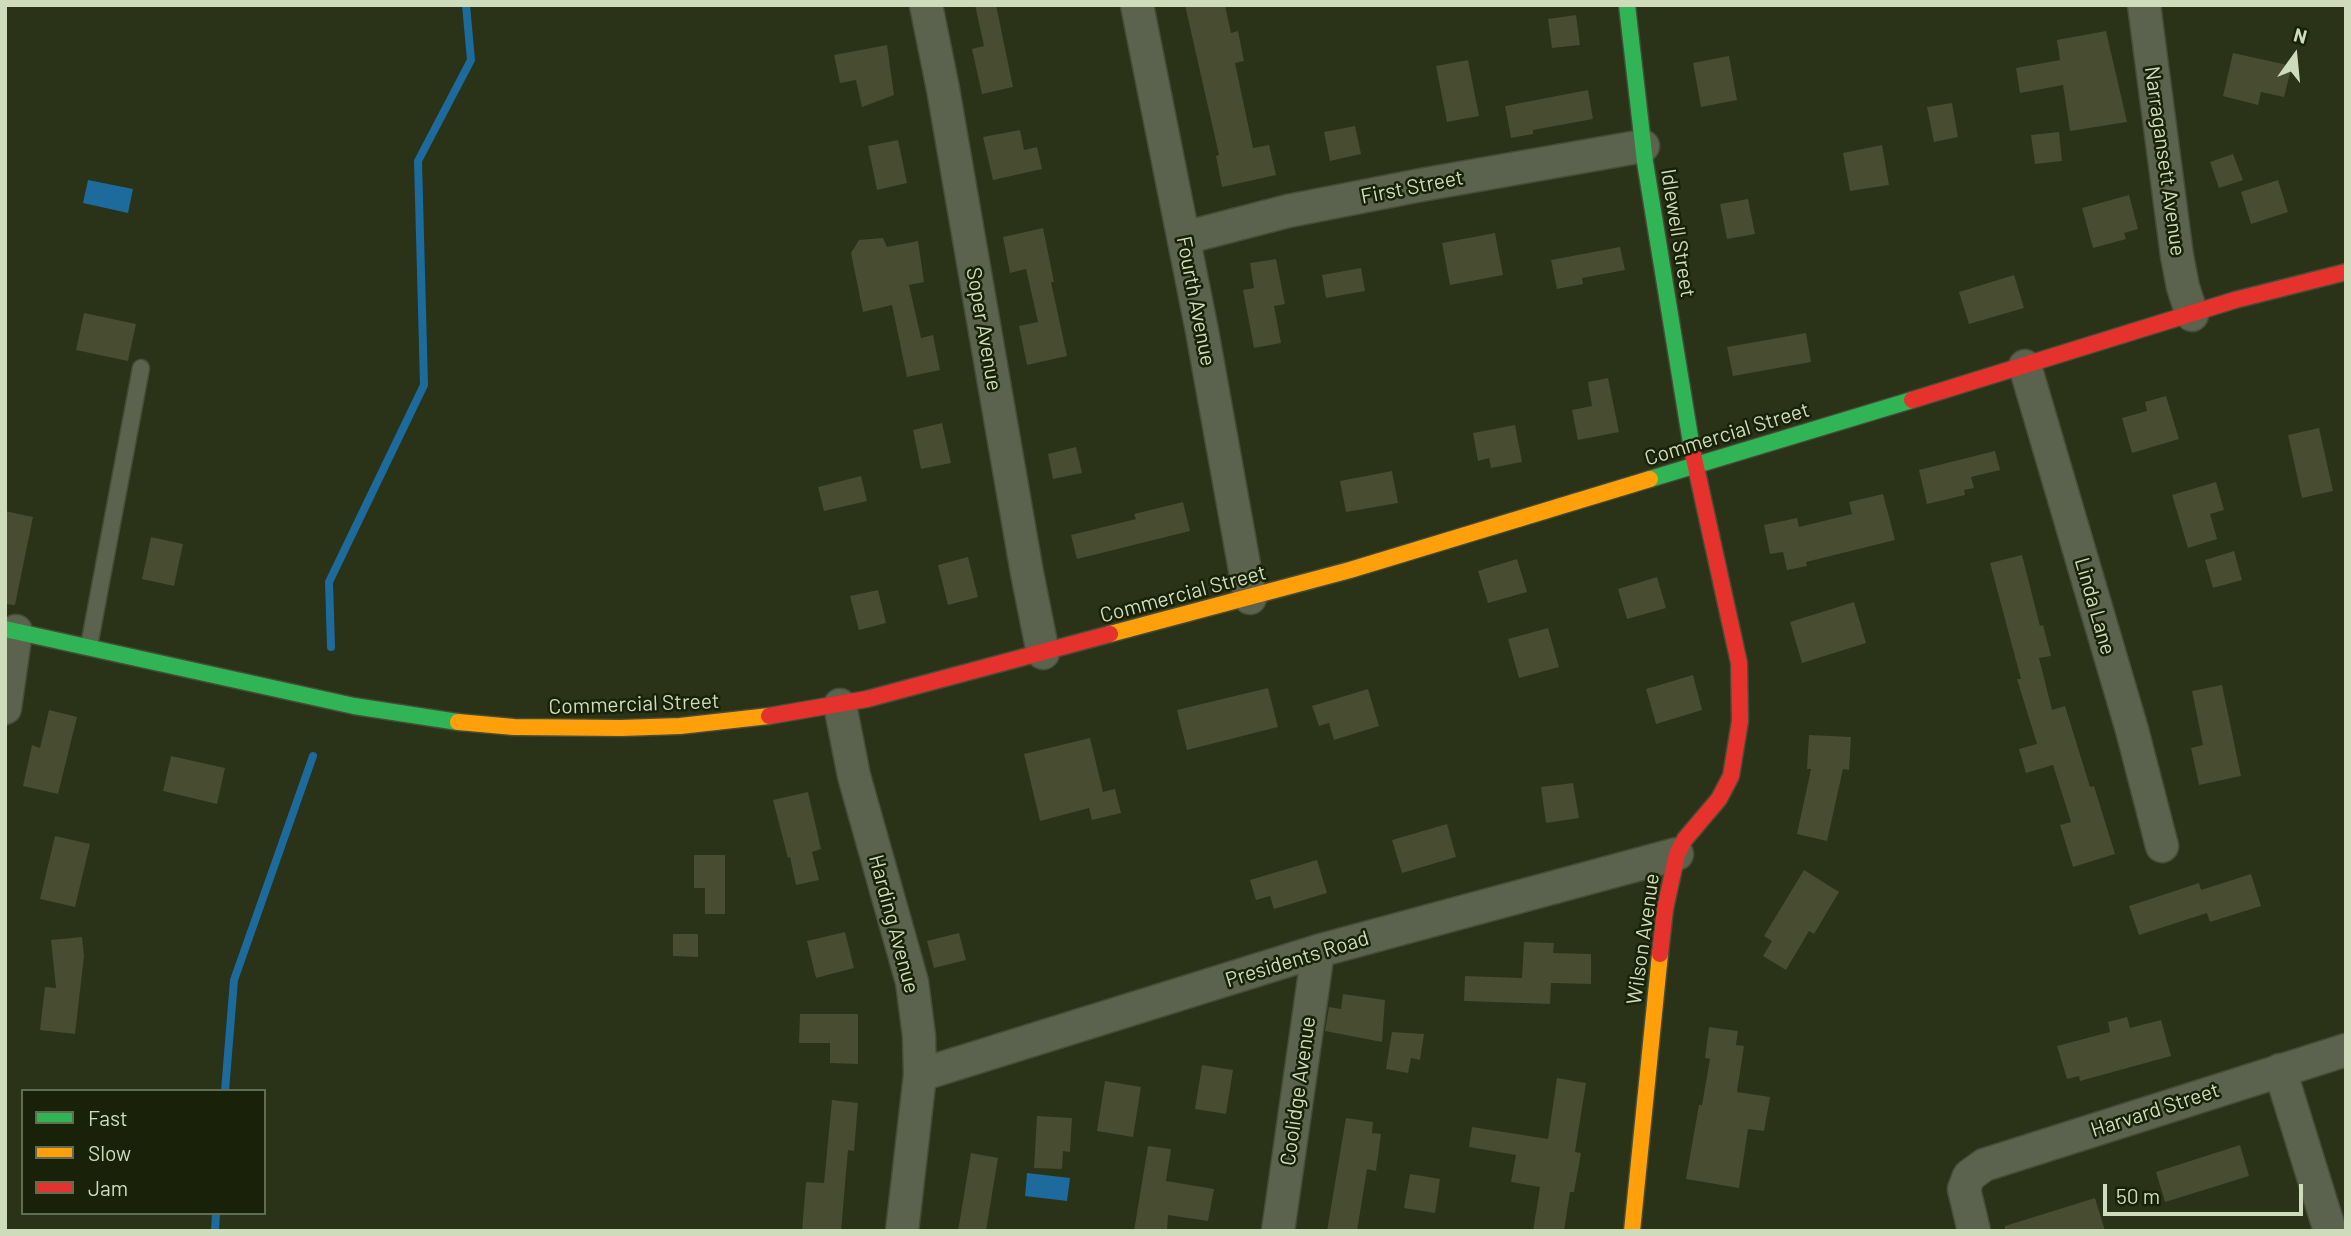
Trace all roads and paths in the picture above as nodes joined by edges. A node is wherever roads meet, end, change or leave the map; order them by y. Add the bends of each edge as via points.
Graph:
1 (926, 5) edge
2 (1137, 5) edge
3 (1627, 5) edge
4 (2144, 5) edge
5 (1643, 146) junction
6 (1184, 238) junction
7 (2346, 272) edge
8 (2192, 316) junction
9 (2025, 366) junction
10 (141, 368) dead end
11 (1695, 466) junction
12 (1250, 598) junction
13 (11, 630) edge
14 (89, 646) junction
15 (1043, 653) junction
16 (840, 705) junction
17 (5, 708) edge
18 (2162, 846) dead end
19 (1677, 854) junction
20 (1318, 951) junction
21 (2346, 1050) edge
22 (2280, 1070) junction
23 (920, 1075) junction
24 (902, 1231) edge
25 (1278, 1231) edge
26 (1632, 1231) edge
27 (1974, 1231) edge
28 (2330, 1231) edge

1 - 15 street, Soper Avenue
2 - 6 street, Fourth Avenue
3 - 5 main road, Idlewell Street
4 - 8 street, Narragansett Avenue via 2177,256
5 - 6 street, First Street via 1328,203
5 - 11 main road, Idlewell Street
6 - 12 street, Fourth Avenue
7 - 8 main road, Commercial Street via 2235,300
8 - 9 main road, Commercial Street
9 - 11 main road, Commercial Street
9 - 18 street, Linda Lane
10 - 14 lane
11 - 12 main road, Commercial Street
11 - 19 main road, Wilson Avenue via 1738,663 1740,721 1731,776 1720,799
12 - 15 main road, Commercial Street
13 - 14 main road, Commercial Street
13 - 17 street
14 - 16 main road, Commercial Street via 354,706 486,725 680,726
15 - 16 main road, Commercial Street
16 - 23 street, Harding Avenue via 854,776 912,982
19 - 20 street, Presidents Road
19 - 26 main road, Wilson Avenue via 1665,909
20 - 23 street, Presidents Road
20 - 25 street, Coolidge Avenue
21 - 22 street, Harvard Street
22 - 27 street, Harvard Street via 1975,1170 1964,1189
22 - 28 street
23 - 24 street, Harding Avenue

